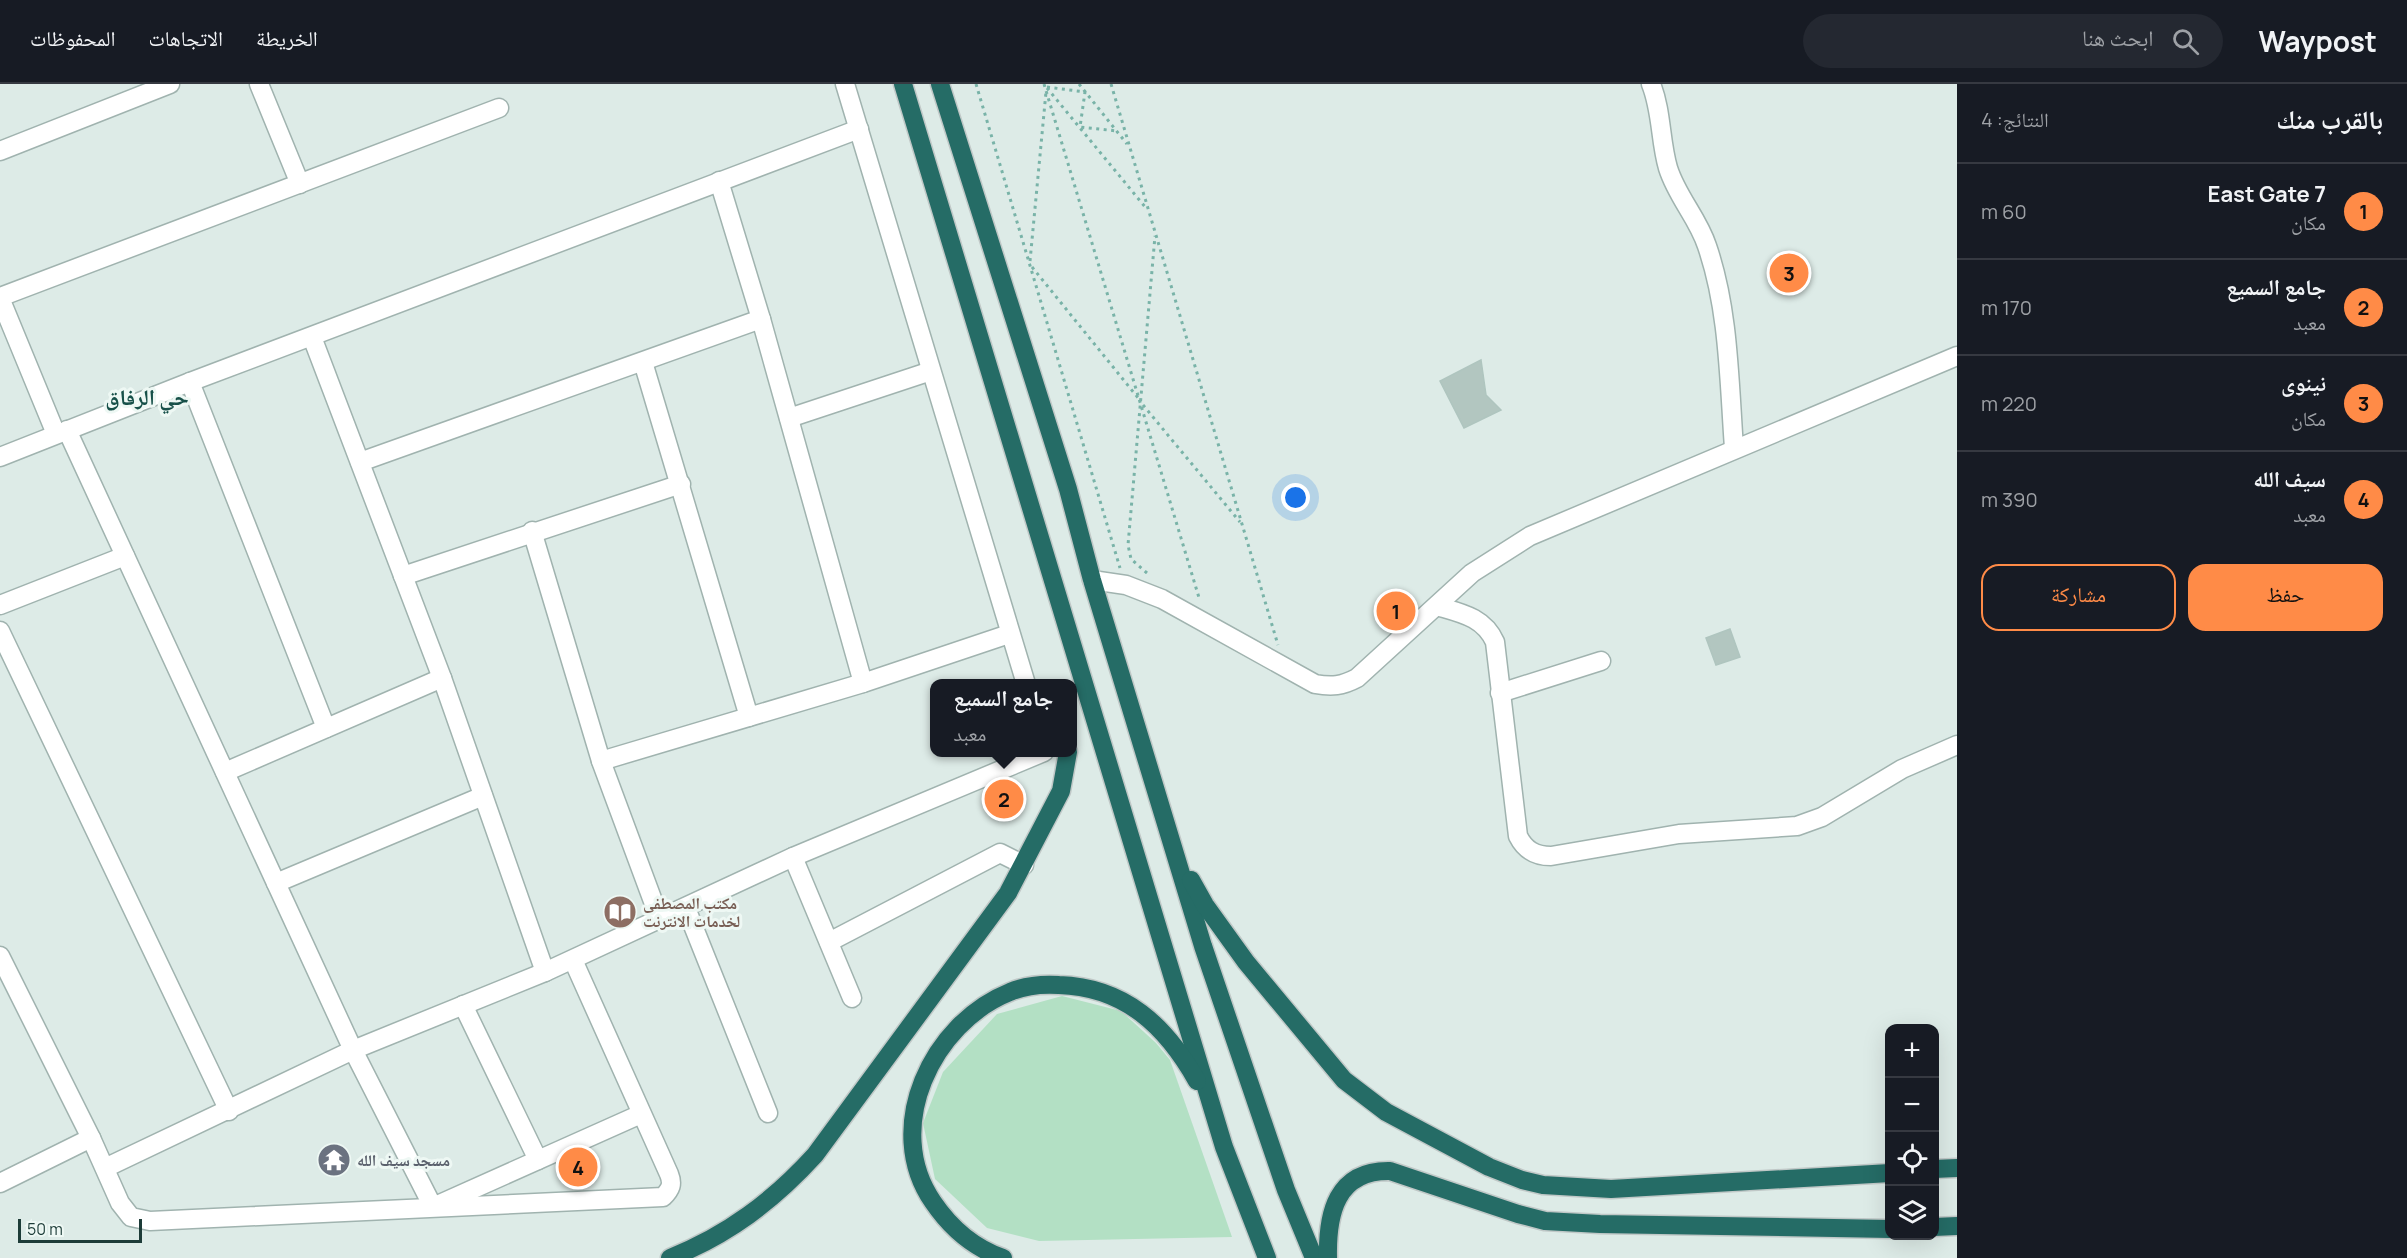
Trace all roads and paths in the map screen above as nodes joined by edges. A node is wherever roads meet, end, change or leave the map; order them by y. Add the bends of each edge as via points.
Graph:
1 (170, 84) edge
2 (260, 84) edge
3 (845, 84) edge
4 (903, 84) edge
5 (940, 84) edge
6 (976, 84) edge
7 (1079, 84) edge
8 (1111, 84) edge
9 (1651, 84) edge
10 (1046, 85) edge
11 (1085, 92) junction
12 (499, 108) dead end
13 (1080, 128) junction
14 (859, 129) junction
15 (1117, 131) junction
16 (1129, 146) junction
17 (0, 151) edge
18 (720, 181) junction
19 (300, 184) junction
20 (1148, 210) junction
21 (1155, 236) junction
22 (1029, 264) junction
23 (0, 297) edge
24 (761, 319) junction
25 (312, 338) junction
26 (1957, 356) edge
27 (643, 362) junction
28 (931, 371) junction
29 (190, 382) junction
30 (1141, 402) junction
31 (789, 418) junction
32 (61, 432) junction
33 (1734, 448) junction
34 (0, 457) edge
35 (360, 462) junction
36 (681, 484) junction
37 (1242, 525) junction
38 (532, 531) junction
39 (125, 556) junction
40 (403, 576) junction
41 (1152, 576) dead end
42 (1092, 580) junction
43 (1125, 585) junction
44 (1058, 595) junction
45 (1192, 600) dead end
46 (0, 605) edge
47 (1437, 606) junction
48 (0, 631) edge
49 (1009, 634) junction
50 (1277, 651) dead end
51 (1601, 662) dead end
52 (442, 678) junction
53 (1024, 679) edge
54 (1071, 679) edge
55 (863, 683) junction
56 (1500, 693) junction
57 (749, 717) junction
58 (326, 728) junction
59 (1957, 745) edge
60 (1034, 757) edge
61 (1065, 757) edge
62 (601, 761) junction
63 (225, 772) junction
64 (483, 796) junction
65 (1172, 838) junction
66 (793, 857) junction
67 (1024, 865) junction
68 (276, 883) junction
69 (686, 908) junction
70 (660, 920) junction
71 (829, 942) junction
72 (0, 956) edge
73 (573, 960) junction
74 (545, 972) junction
75 (852, 998) dead end
76 (463, 1005) junction
77 (353, 1050) junction
78 (229, 1111) junction
79 (642, 1113) junction
80 (768, 1113) dead end
81 (91, 1137) junction
82 (1224, 1147) junction
83 (538, 1160) junction
84 (105, 1168) junction
85 (1957, 1168) edge
86 (1939, 1169) edge
87 (1885, 1173) edge
88 (0, 1183) edge
89 (433, 1207) junction
90 (1957, 1226) edge
91 (1939, 1227) edge
92 (1885, 1229) edge
93 (670, 1258) edge
94 (1003, 1258) edge
95 (1267, 1258) edge
96 (1314, 1258) edge
97 (1328, 1258) edge

1 - 17 street
2 - 19 street
3 - 14 street
4 - 44 highway
5 - 42 highway via 1068,489
6 - 22 path
7 - 11 path
8 - 16 path
9 - 33 street via 1668,168 1701,230 1720,292
10 - 11 path
10 - 13 path
10 - 22 path
10 - 30 path
11 - 13 path
11 - 15 path
12 - 19 street
13 - 15 path
13 - 20 path
14 - 18 street
14 - 28 street
15 - 16 path
16 - 20 path
18 - 24 street
18 - 25 street
19 - 23 street
20 - 21 path
21 - 30 path
21 - 37 path
22 - 30 path
22 - 43 path
23 - 32 street
24 - 27 street
24 - 31 street
25 - 29 street
25 - 35 street
26 - 33 street
27 - 35 street
27 - 36 street
28 - 31 street
28 - 49 street
29 - 32 street
29 - 58 street
30 - 37 path
30 - 41 path via 1128,545 1136,566
30 - 45 path via 1202,605
31 - 55 street
32 - 34 street
32 - 39 street
33 - 47 street via 1530,536 1472,573
35 - 40 street
36 - 38 street
36 - 57 street
37 - 50 path via 1280,649
38 - 40 street
38 - 62 street
39 - 46 street
39 - 63 street
40 - 52 street
42 - 43 street
42 - 65 highway
43 - 47 street via 1162,599 1315,684 1330,687 1357,678
44 - 54 highway
44 - 82 highway
47 - 56 street via 1467,615 1487,629 1497,650
48 - 78 street
49 - 53 street
49 - 55 street
51 - 56 street
52 - 58 street
52 - 64 street
55 - 57 street
56 - 59 street via 1518,836 1531,852 1544,856 1679,834 1797,826 1822,817 1902,769
57 - 62 street
58 - 63 street
60 - 66 street
61 - 67 highway via 1061,790
62 - 70 street
63 - 68 street
64 - 68 street
64 - 74 street
65 - 87 highway via 1205,905 1323,1058 1344,1080 1386,1112 1473,1160 1522,1180 1580,1188 1690,1186
65 - 96 highway via 1214,979 1286,1190
66 - 69 street
66 - 71 street
67 - 71 street via 1000,853
67 - 93 highway via 1008,893 840,1121 787,1185 726,1232
68 - 77 street
69 - 70 street
69 - 80 street
70 - 73 street
71 - 75 street
72 - 81 street
73 - 74 street
73 - 79 street
74 - 76 street
76 - 77 street
76 - 83 street
77 - 78 street
77 - 89 street
78 - 84 street
79 - 83 street
79 - 89 street via 672,1182 663,1197
81 - 84 street
81 - 88 street
82 - 94 highway via 1185,1059 1167,1035 1131,1005 1093,988 1049,985 1021,988 989,1002 954,1031 926,1072 916,1098 912,1146 917,1171 942,1216 974,1243
82 - 95 highway
83 - 89 street
84 - 89 street via 124,1211 138,1220
85 - 86 highway
90 - 91 highway
92 - 97 highway via 1545,1221 1390,1171 1379,1171 1354,1180 1341,1194 1329,1219

